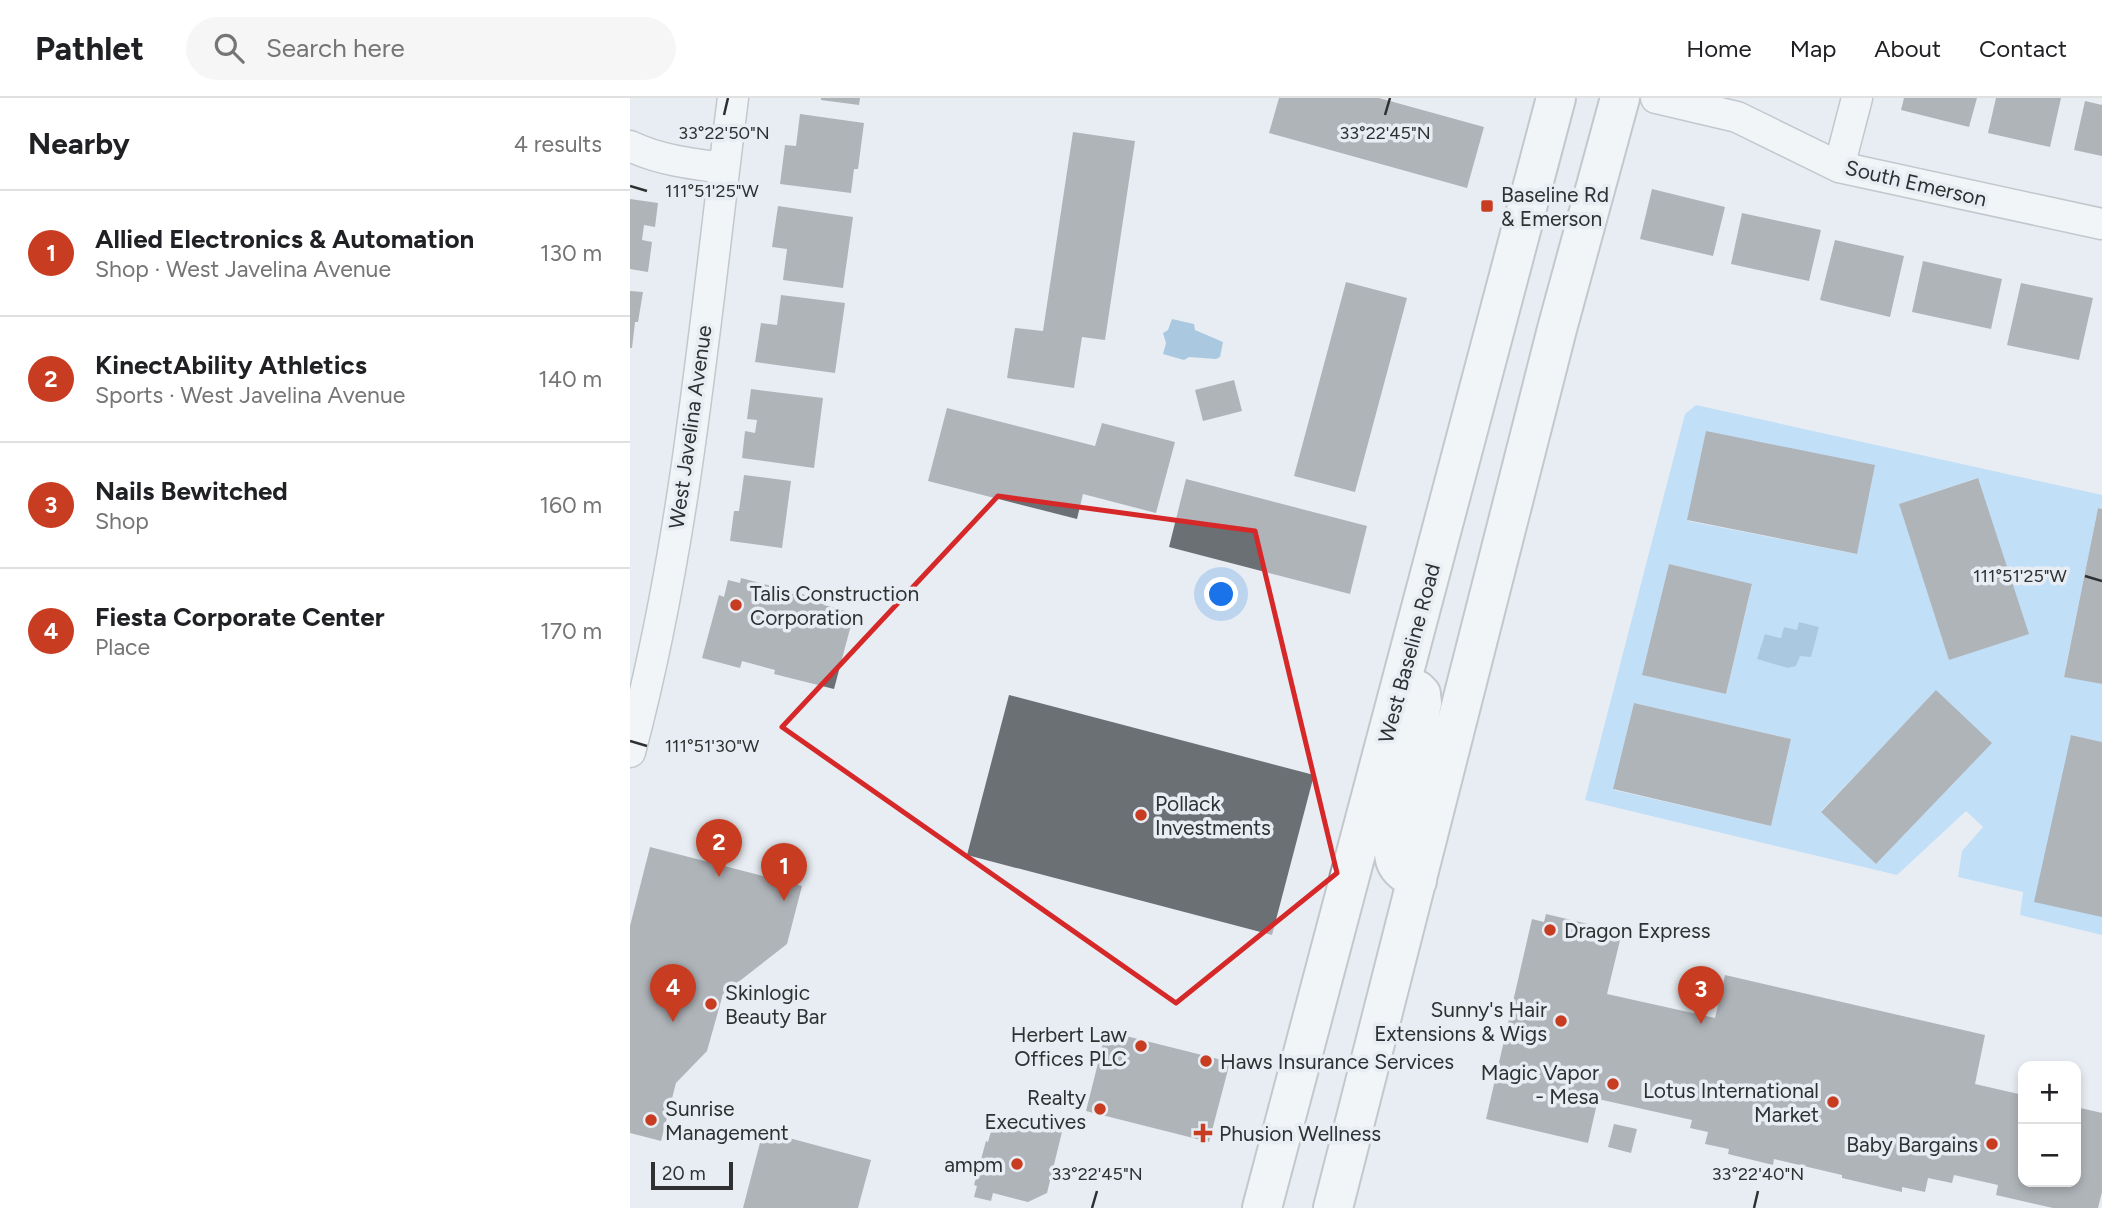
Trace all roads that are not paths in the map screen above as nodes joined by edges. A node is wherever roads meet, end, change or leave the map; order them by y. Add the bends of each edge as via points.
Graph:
1 (733, 98) edge
2 (1556, 98) edge
3 (1620, 98) edge
4 (1656, 98) edge
5 (1857, 98) edge
6 (630, 146) edge
7 (724, 167) junction
8 (1839, 167) junction
9 (2102, 225) edge
10 (1404, 676) junction
11 (630, 752) edge
12 (1417, 881) junction
13 (1262, 1208) edge
14 (1333, 1208) edge

1 - 7 street, West Javelina Avenue
2 - 10 main road, West Baseline Road
3 - 12 main road
4 - 8 street, South Emerson via 1737,117
5 - 8 street
6 - 7 street via 690,164
7 - 11 street, West Javelina Avenue via 672,557
8 - 9 street, South Emerson
10 - 12 main road via 1422,694 1422,703 1393,853 1401,870
10 - 13 main road, West Baseline Road
12 - 14 main road

